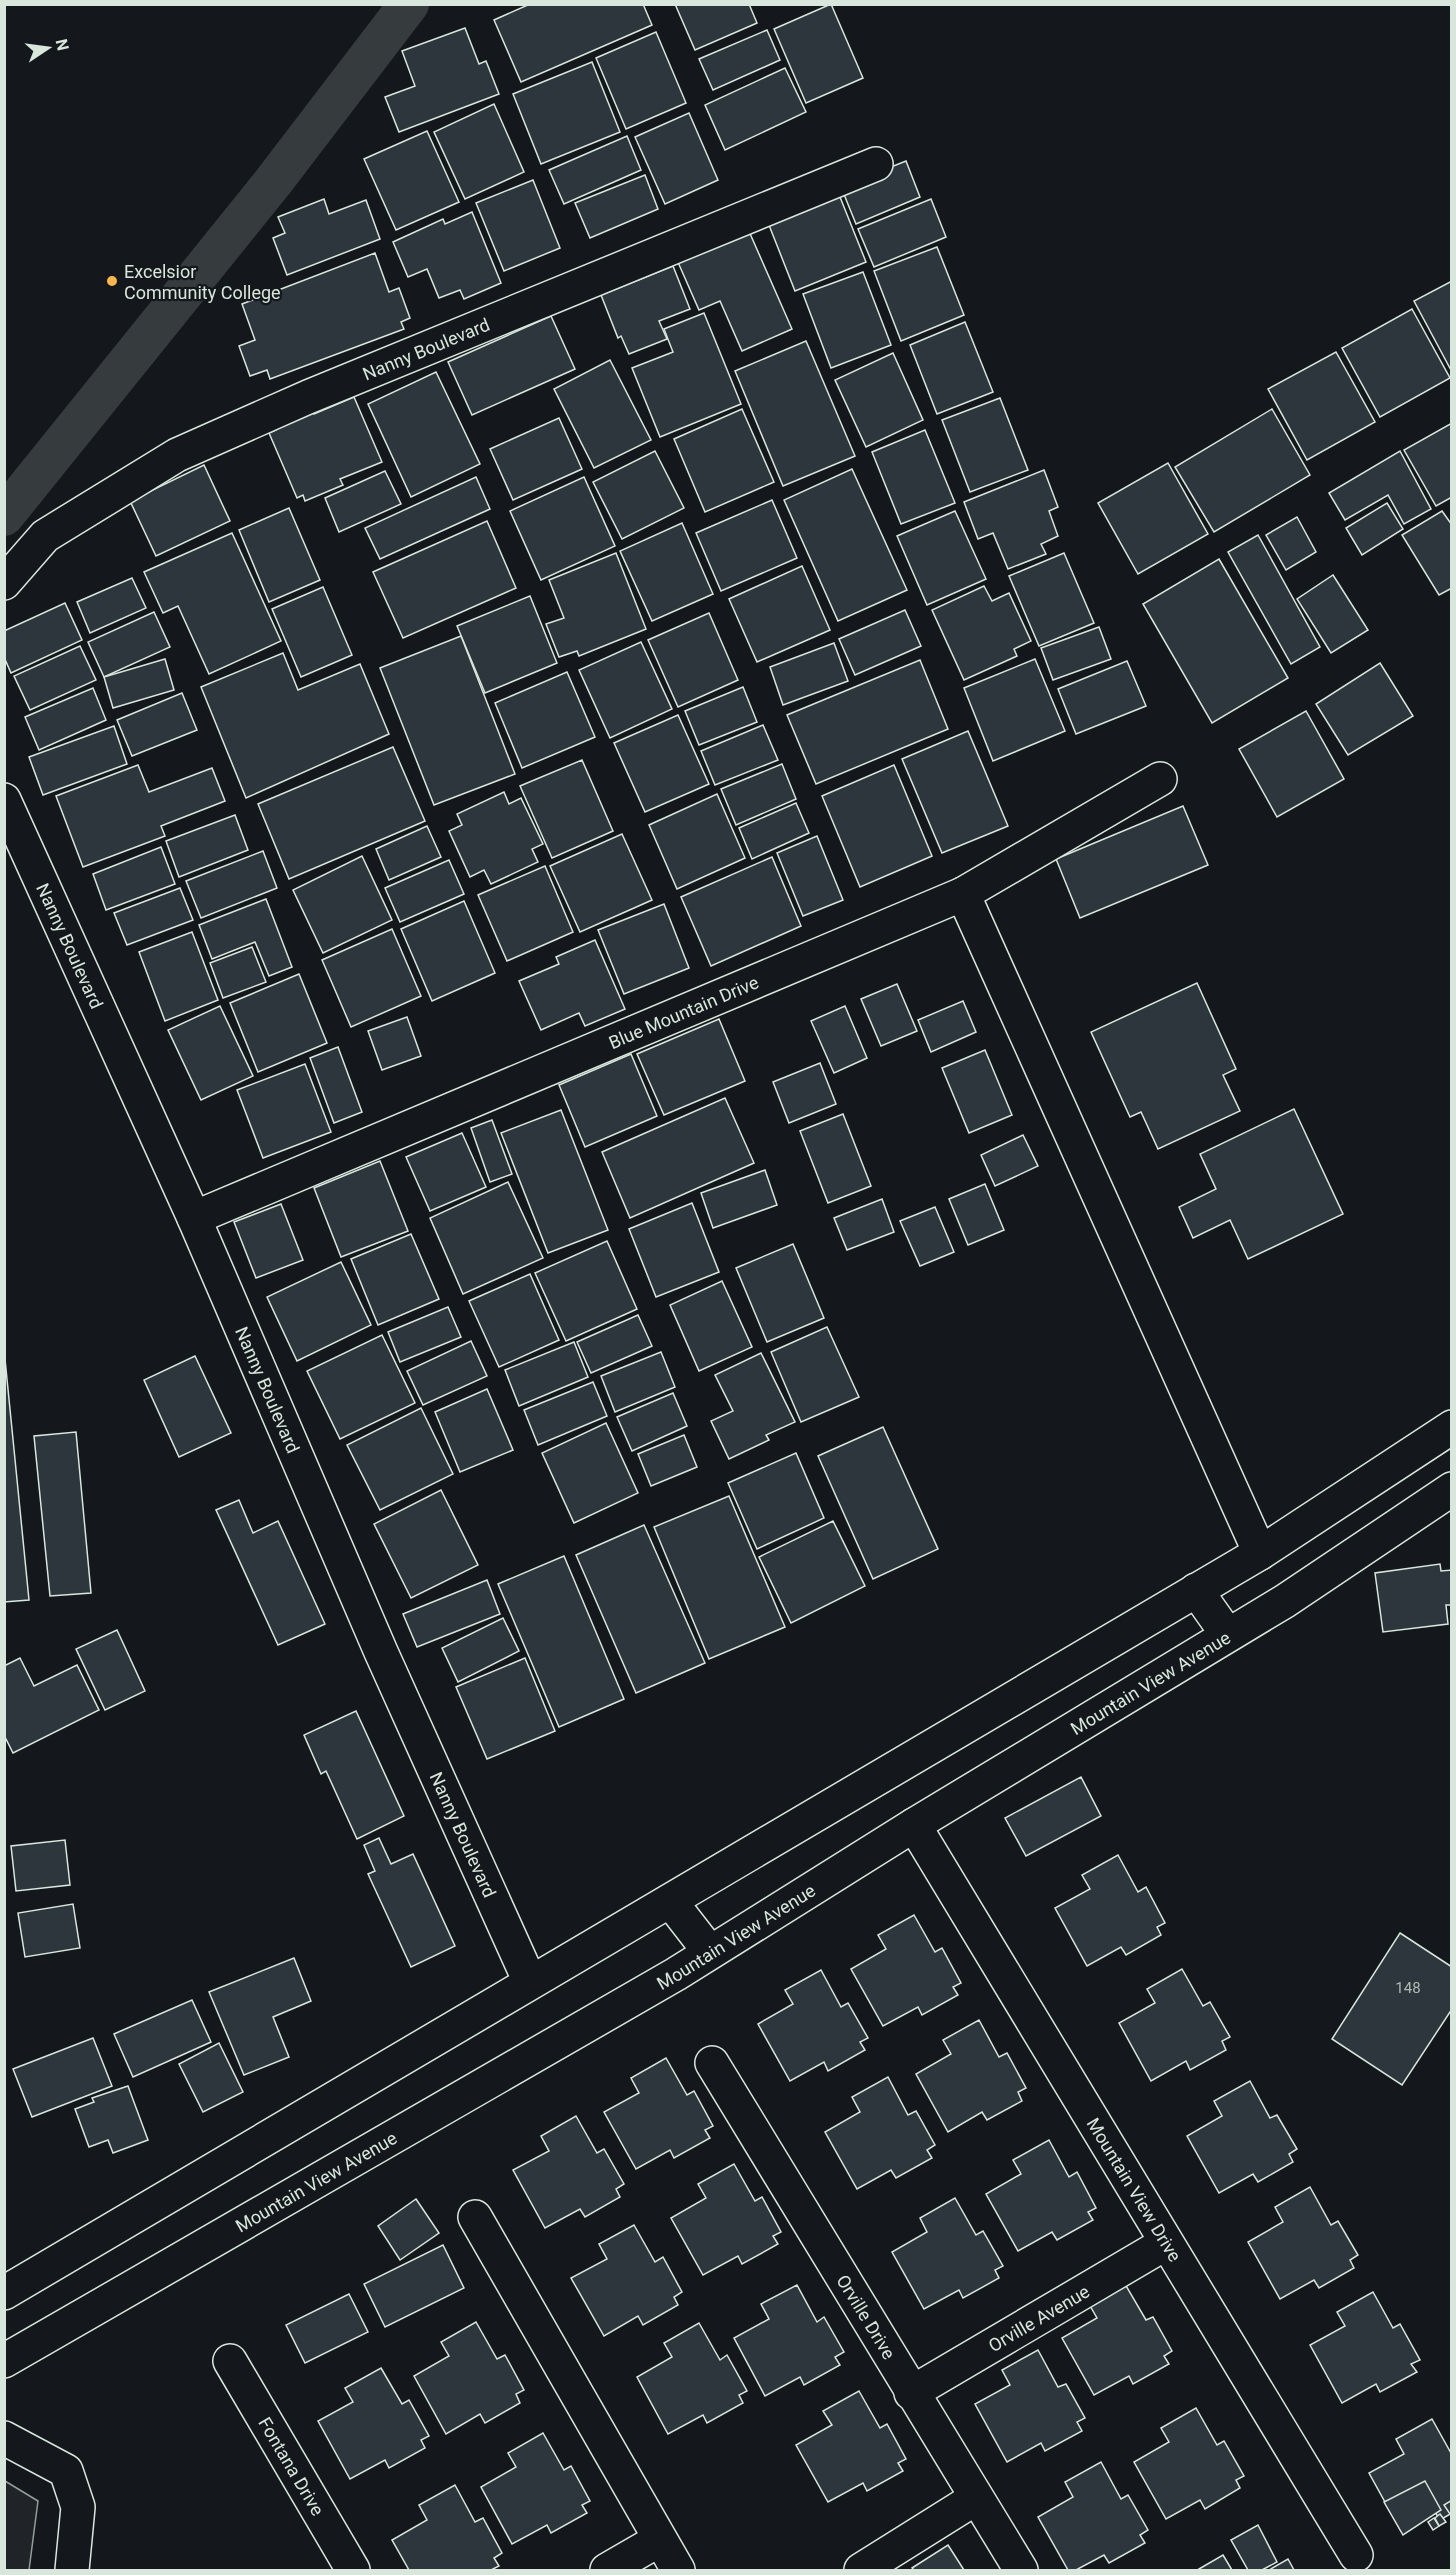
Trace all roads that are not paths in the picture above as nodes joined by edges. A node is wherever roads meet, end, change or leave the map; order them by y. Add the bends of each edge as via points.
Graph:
1 (876, 164) dead end
2 (4, 583) edge
3 (1160, 779) dead end
4 (4, 800) edge
5 (963, 894) junction
6 (194, 1218) junction
7 (1452, 1427) edge
8 (1452, 1489) edge
9 (1260, 1553) junction
10 (1196, 1590) junction
11 (1227, 1634) junction
12 (915, 1825) junction
13 (671, 1902) junction
14 (709, 1951) junction
15 (530, 1982) junction
16 (712, 2063) dead end
17 (475, 2217) dead end
18 (1166, 2243) junction
19 (4, 2292) edge
20 (4, 2361) edge
21 (230, 2361) dead end
22 (911, 2393) junction
23 (4, 2438) edge
24 (976, 2498) junction
25 (659, 2540) junction
26 (1356, 2555) dead end
27 (72, 2571) edge
28 (353, 2571) edge
29 (607, 2571) edge
30 (678, 2571) edge
31 (861, 2571) edge
32 (1021, 2571) edge

1 - 2 street, Nanny Boulevard via 308,397 177,455 45,536
3 - 5 street, Blue Mountain Drive
4 - 6 street, Nanny Boulevard
5 - 6 street, Blue Mountain Drive
5 - 9 street
6 - 15 street, Nanny Boulevard via 381,1652
7 - 9 street
8 - 11 street, Mountain View Avenue via 1285,1601
9 - 10 street
10 - 11 street
10 - 13 street
11 - 12 street, Mountain View Avenue
12 - 14 street, Mountain View Avenue
12 - 18 street, Mountain View Drive
13 - 14 street
13 - 15 street
14 - 20 street, Mountain View Avenue via 676,1974
15 - 19 street
16 - 22 street, Orville Drive
17 - 25 street
18 - 22 street, Orville Avenue
18 - 26 street, Mountain View Drive
21 - 28 street, Fontana Drive
22 - 24 street, Orville Drive
23 - 27 street via 66,2471 78,2507
24 - 31 street
24 - 32 street, Orville Drive
25 - 29 street
25 - 30 street

